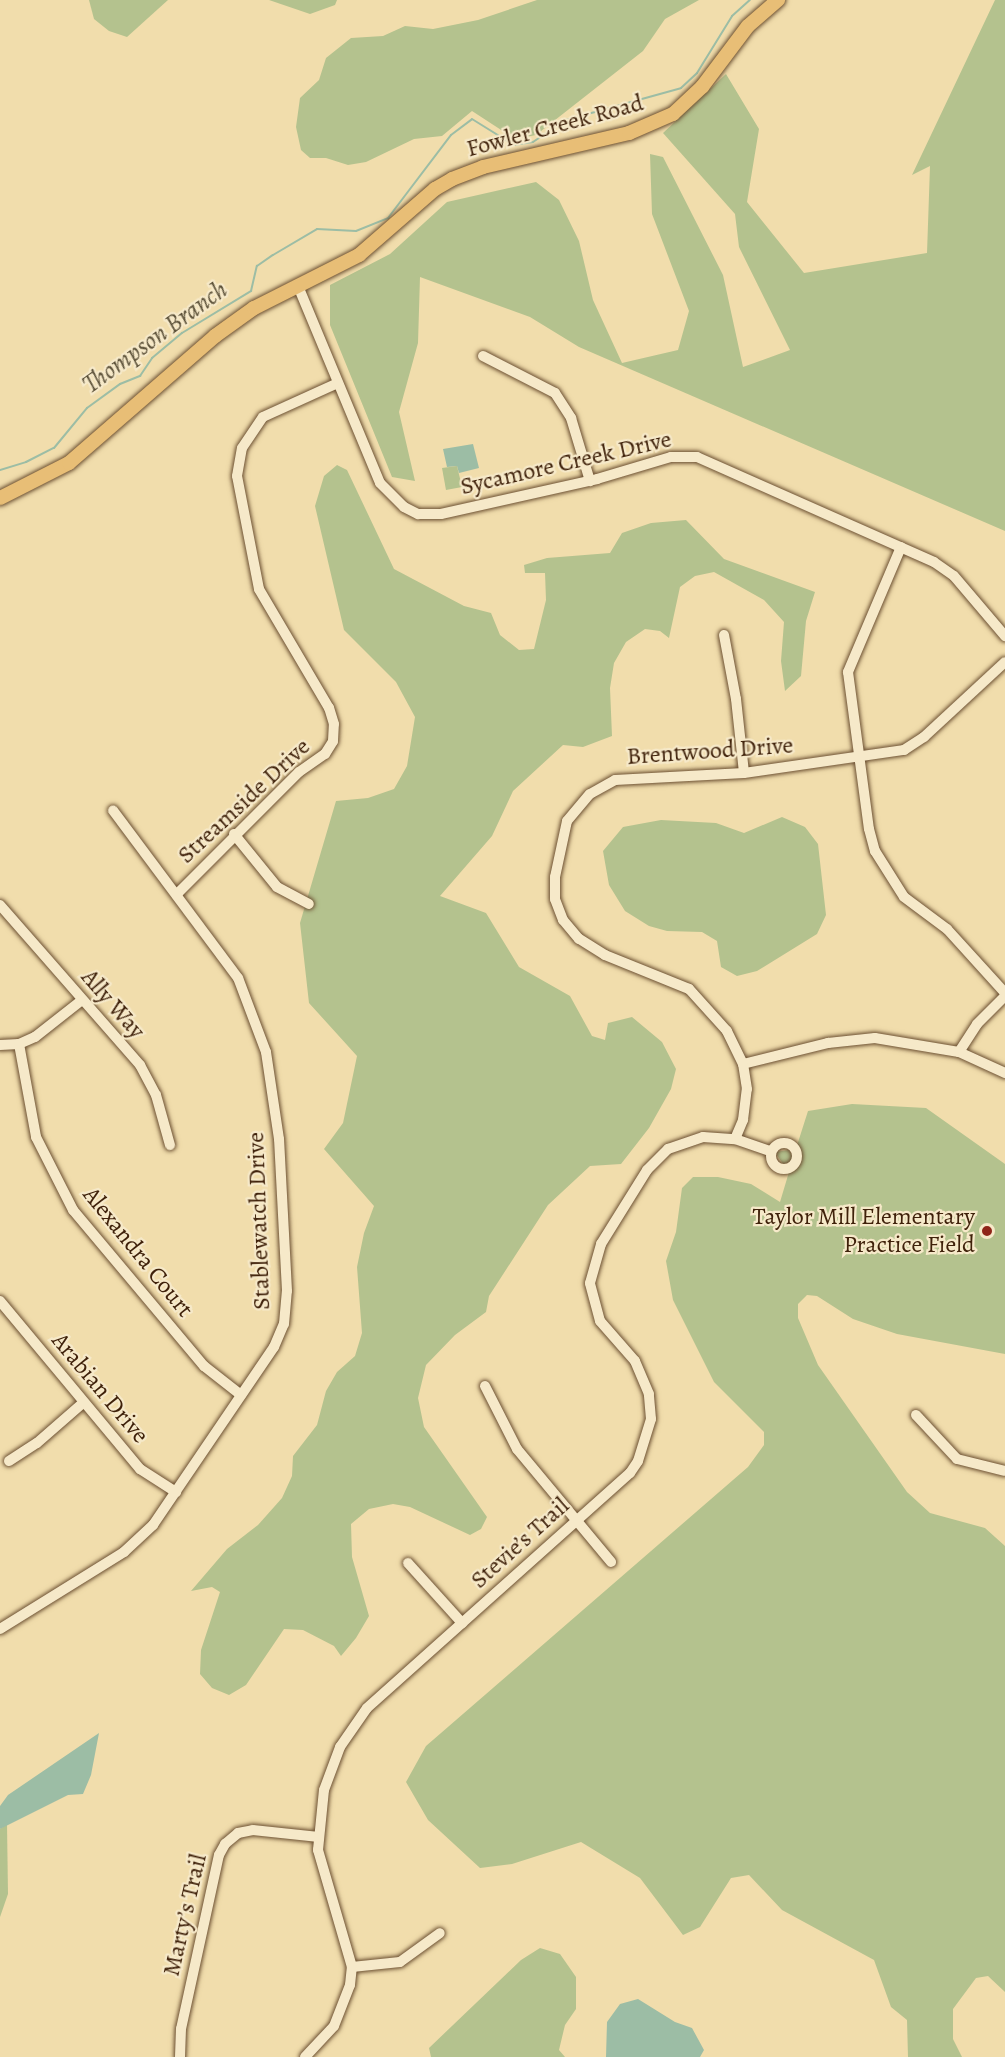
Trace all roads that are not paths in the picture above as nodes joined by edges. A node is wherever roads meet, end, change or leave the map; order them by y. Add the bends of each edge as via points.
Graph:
1 (778, 0) edge
2 (298, 286) junction
3 (483, 356) dead end
4 (338, 382) junction
5 (590, 481) junction
6 (0, 498) edge
7 (901, 547) junction
8 (724, 635) dead end
9 (1005, 636) edge
10 (1005, 662) edge
11 (860, 758) junction
12 (744, 773) junction
13 (113, 810) dead end
14 (234, 834) junction
15 (178, 893) junction
16 (309, 904) dead end
17 (0, 905) edge
18 (1005, 994) edge
19 (82, 1000) junction
20 (18, 1044) junction
21 (0, 1045) edge
22 (959, 1052) junction
23 (743, 1064) junction
24 (1005, 1073) edge
25 (735, 1139) junction
26 (170, 1145) dead end
27 (769, 1151) dead end
28 (0, 1301) edge
29 (485, 1386) dead end
30 (241, 1395) junction
31 (84, 1402) junction
32 (916, 1415) dead end
33 (9, 1461) dead end
34 (1005, 1471) edge
35 (176, 1492) junction
36 (575, 1522) junction
37 (611, 1562) dead end
38 (408, 1563) dead end
39 (462, 1623) junction
40 (0, 1629) edge
41 (319, 1837) junction
42 (440, 1933) dead end
43 (352, 1967) junction
44 (311, 2055) edge
45 (180, 2057) edge

1 - 2 main road, Fowler Creek Road via 748,26 702,87 673,114 629,133 467,172 435,189 359,255
2 - 4 street, Sycamore Creek Drive
2 - 6 main road, Fowler Creek Road via 255,308 215,336 69,463
3 - 5 street via 555,393 571,418
4 - 5 street, Sycamore Creek Drive via 380,483 393,500 418,514 441,514
4 - 14 street, Streamside Drive via 268,414 251,430 240,455 237,482 259,589 329,708 334,730 325,754 299,772
5 - 7 street, Sycamore Creek Drive via 671,457 697,457
7 - 9 street, Sycamore Creek Drive via 934,561 954,576
7 - 11 street via 848,672
8 - 12 street
10 - 11 street, Brentwood Drive via 913,746
11 - 12 street, Brentwood Drive
11 - 18 street via 869,829 891,881 914,907 947,928
12 - 23 street, Brentwood Drive via 615,780 590,794 567,821 555,877 555,899 563,920 579,939 605,955 689,989 727,1031
13 - 15 street, Stablewatch Drive
14 - 15 street, Streamside Drive
14 - 16 street via 277,887
15 - 30 street, Stablewatch Drive via 238,978 266,1052 279,1140 287,1291 284,1324 274,1347
17 - 19 street, Ally Way
18 - 22 street via 976,1024
19 - 20 street via 54,1026
19 - 26 street, Ally Way via 147,1077
20 - 21 street
20 - 30 street, Alexandra Court via 36,1137 73,1210 204,1366
22 - 23 street via 903,1040 867,1039 828,1043
22 - 24 street
23 - 25 street, Brentwood Drive via 745,1106
25 - 27 street, Stevie’s Trail
25 - 36 street, Stevie’s Trail via 703,1137 675,1145 660,1155 601,1244 590,1283 594,1306 605,1329 640,1371 649,1394 651,1419 644,1449 630,1473
28 - 31 street, Arabian Drive
29 - 36 street via 517,1449
30 - 35 street, Stablewatch Drive
31 - 33 street via 38,1443
31 - 35 street, Arabian Drive via 140,1469
32 - 34 street via 957,1459
35 - 40 street, Stablewatch Drive via 153,1525 124,1552
36 - 37 street
36 - 39 street, Stevie’s Trail
38 - 39 street
39 - 41 street, Stevie’s Trail via 353,1725 331,1769
41 - 43 street, Stevie’s Trail via 325,1879
41 - 45 street, Marty’s Trail via 253,1830 238,1833 225,1844 219,1855 180,2029
42 - 43 street via 400,1962
43 - 44 street, Stevie’s Trail via 342,2012

